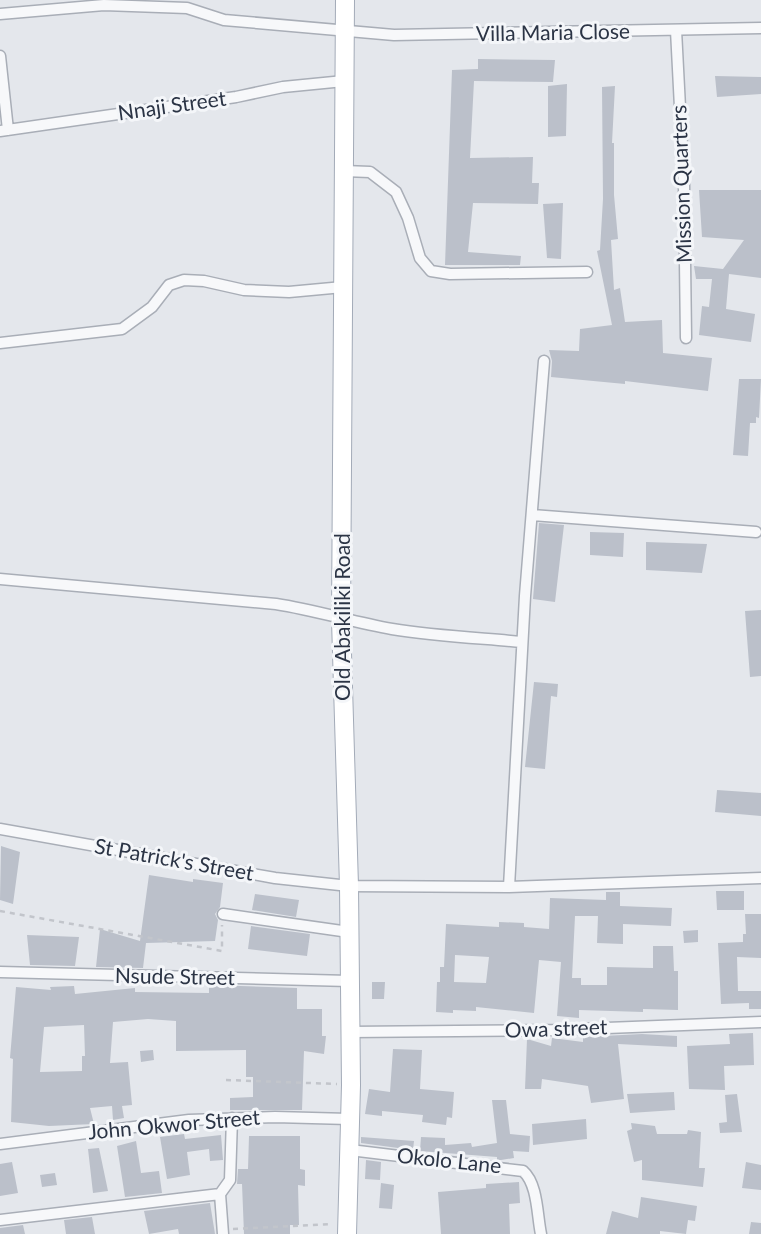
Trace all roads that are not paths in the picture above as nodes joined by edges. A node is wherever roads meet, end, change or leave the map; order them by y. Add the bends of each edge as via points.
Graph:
1 (345, 0) edge
2 (0, 14) edge
3 (761, 28) edge
4 (676, 30) junction
5 (345, 31) junction
6 (0, 56) edge
7 (344, 81) junction
8 (4, 131) edge
9 (344, 171) junction
10 (587, 272) dead end
11 (343, 287) junction
12 (685, 338) dead end
13 (0, 343) edge
14 (544, 361) dead end
15 (533, 515) junction
16 (756, 532) dead end
17 (0, 579) edge
18 (341, 620) junction
19 (522, 642) junction
20 (0, 829) edge
21 (761, 878) edge
22 (349, 887) junction
23 (509, 887) junction
24 (223, 914) road end
25 (349, 932) junction
26 (0, 972) edge
27 (349, 981) junction
28 (761, 1022) edge
29 (350, 1032) junction
30 (232, 1118) junction
31 (349, 1119) junction
32 (0, 1144) edge
33 (350, 1150) junction
34 (220, 1194) junction
35 (0, 1220) edge
36 (347, 1228) edge
37 (223, 1232) edge
38 (541, 1234) edge

1 - 5 main road, Old Abakiliki Road
2 - 5 street, Villa Maria Close via 104,5 187,8 224,20
3 - 4 street, Villa Maria Close
4 - 5 street, Villa Maria Close via 434,35
4 - 12 street, Mission Quarters
5 - 7 main road, Old Abakiliki Road
6 - 8 street
7 - 8 street, Nnaji Street
7 - 9 main road, Old Abakiliki Road
9 - 10 street via 370,172 396,192 420,258 430,271
9 - 11 main road, Old Abakiliki Road
11 - 13 street via 255,291 184,280 169,285 152,307 122,328
11 - 18 main road, Old Abakiliki Road
14 - 15 street
15 - 16 street
15 - 19 street
17 - 18 street via 276,604
18 - 19 street
18 - 22 main road, Old Abakiliki Road
19 - 23 street
20 - 22 street, St Patrick's Street
21 - 23 street, St Patrick's Street
22 - 23 street, St Patrick's Street
22 - 25 main road, Old Abakiliki Road
24 - 25 street
25 - 27 main road, Old Abakiliki Road
26 - 27 street, Nsude Street
27 - 29 main road, Old Abakiliki Road
28 - 29 street, Owa street
29 - 31 main road, Old Abakiliki Road
30 - 31 street, John Okwor Street
30 - 32 street, John Okwor Street
30 - 34 street via 230,1180
31 - 33 main road, Old Abakiliki Road
33 - 36 main road, Old Abakiliki Road
33 - 38 street, Okolo Lane via 517,1168 527,1174
34 - 35 street
34 - 37 street

